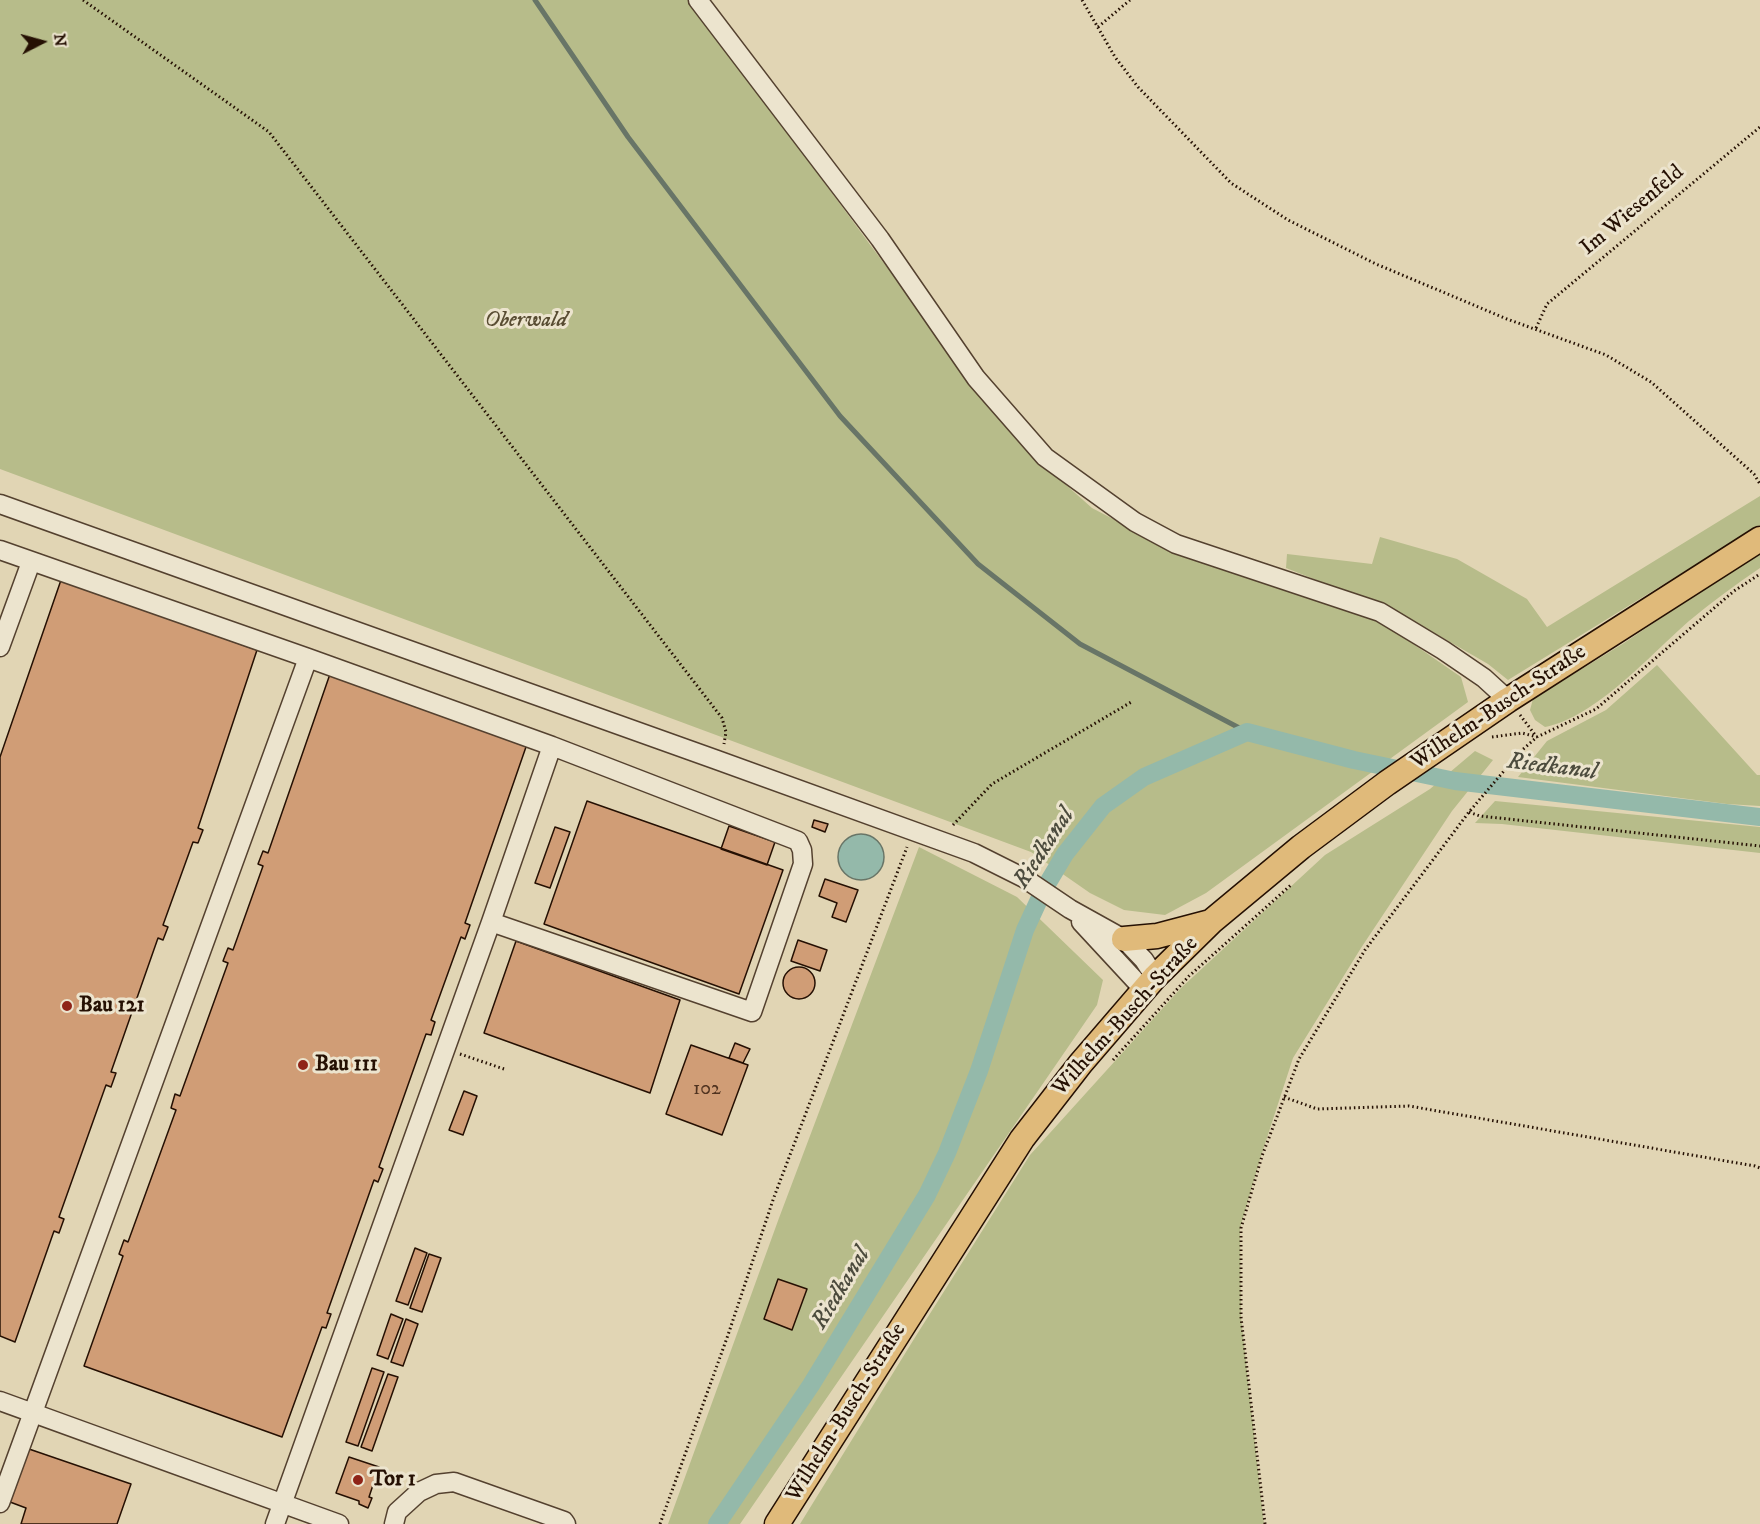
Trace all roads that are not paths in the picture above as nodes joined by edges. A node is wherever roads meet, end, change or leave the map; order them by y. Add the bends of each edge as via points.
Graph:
1 (698, 0) edge
2 (0, 504) edge
3 (1760, 539) edge
4 (0, 550) edge
5 (32, 562) junction
6 (0, 647) edge
7 (308, 658) junction
8 (1508, 700) junction
9 (552, 746) junction
10 (1070, 909) junction
11 (1212, 921) junction
12 (491, 922) junction
13 (1124, 939) junction
14 (1150, 984) junction
15 (0, 1401) edge
16 (34, 1412) junction
17 (0, 1503) edge
18 (282, 1503) junction
19 (275, 1524) edge
20 (339, 1524) edge
21 (394, 1524) edge
22 (566, 1524) edge
23 (777, 1524) edge

1 - 8 street via 880,239 976,378 1045,458 1135,522 1176,543 1380,612 1484,678
2 - 10 street via 974,853 1024,878
3 - 8 main road, Wilhelm-Busch-Straße
4 - 5 street
5 - 6 street
5 - 7 street
7 - 9 street
7 - 16 street
8 - 11 main road, Wilhelm-Busch-Straße via 1387,783
9 - 12 street
9 - 12 street via 798,841 803,864 756,1001 752,1012
10 - 13 street
10 - 14 street
11 - 13 main road via 1157,936
11 - 14 main road, Wilhelm-Busch-Straße
12 - 18 street
13 - 14 street via 1144,960
14 - 23 main road, Wilhelm-Busch-Straße via 1081,1062 1022,1139
15 - 16 street
16 - 17 street
16 - 18 street
18 - 19 street
18 - 20 street
21 - 22 street via 397,1512 419,1492 436,1484 454,1482

